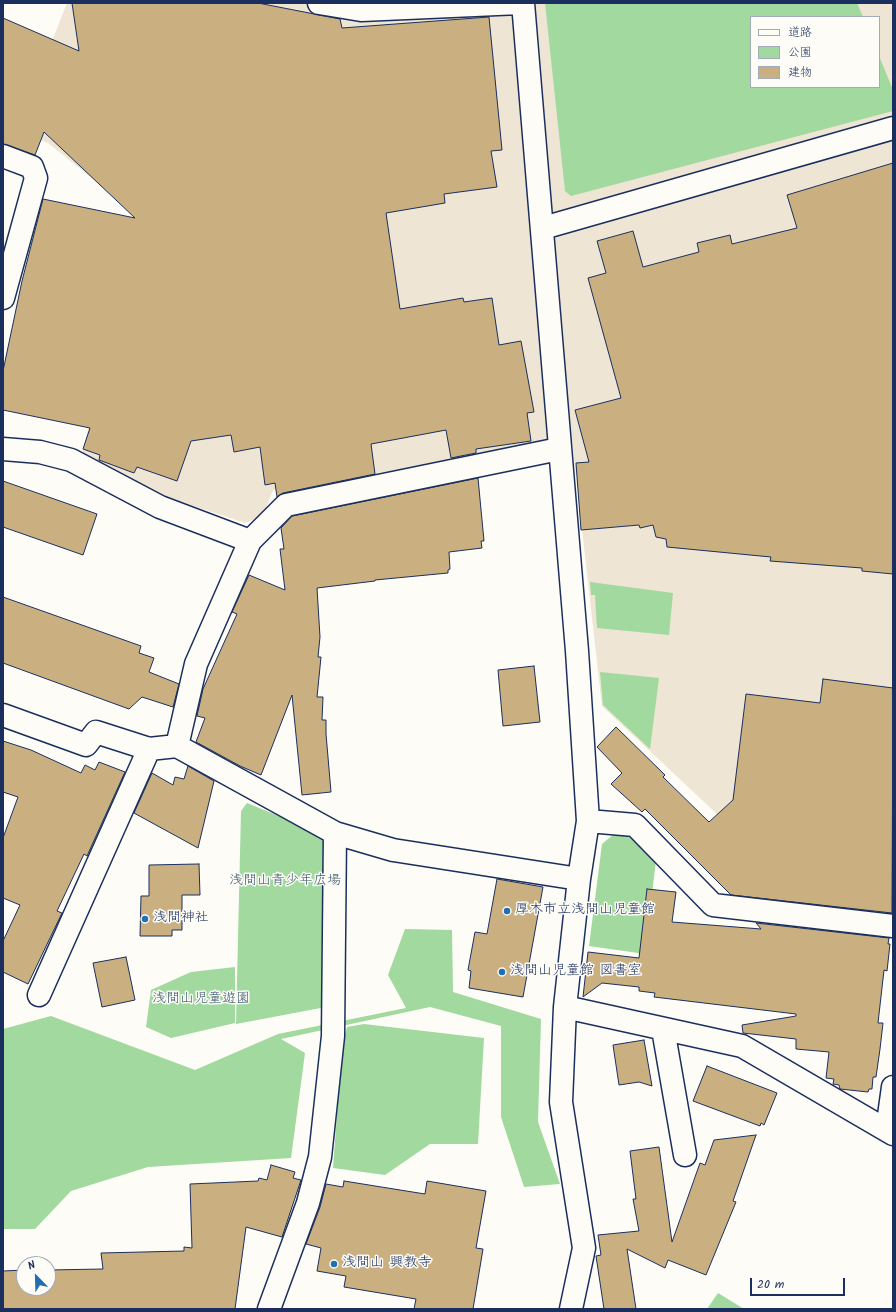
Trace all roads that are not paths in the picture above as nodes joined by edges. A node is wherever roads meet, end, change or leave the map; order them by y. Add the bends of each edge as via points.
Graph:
1 (319, 3) edge
2 (521, 3) edge
3 (893, 128) edge
4 (3, 156) edge
5 (543, 228) junction
6 (3, 298) edge
7 (3, 449) edge
8 (559, 449) junction
9 (250, 541) junction
10 (3, 715) edge
11 (177, 746) junction
12 (149, 749) junction
13 (588, 821) junction
14 (335, 833) junction
15 (579, 879) junction
16 (893, 926) edge
17 (39, 995) dead end
18 (564, 1007) junction
19 (663, 1029) junction
20 (893, 1087) edge
21 (890, 1132) edge
22 (685, 1155) dead end
23 (269, 1309) edge
24 (571, 1309) edge

1 - 2 street via 361,10
2 - 5 street
3 - 5 street
4 - 6 street via 32,167 36,178
5 - 8 street
7 - 9 street via 40,452 71,460 160,507
8 - 9 street via 286,505
8 - 13 street via 577,651
9 - 11 street via 196,664
10 - 12 street via 86,745 96,732
11 - 12 street
11 - 14 street
12 - 17 street
13 - 15 street
13 - 16 street via 635,825 713,905
14 - 15 street via 393,850
14 - 23 street via 333,1036 320,1157 308,1203
15 - 18 street
18 - 19 street
18 - 24 street via 560,1102 584,1248
19 - 21 street via 742,1046
19 - 22 street
20 - 21 street

